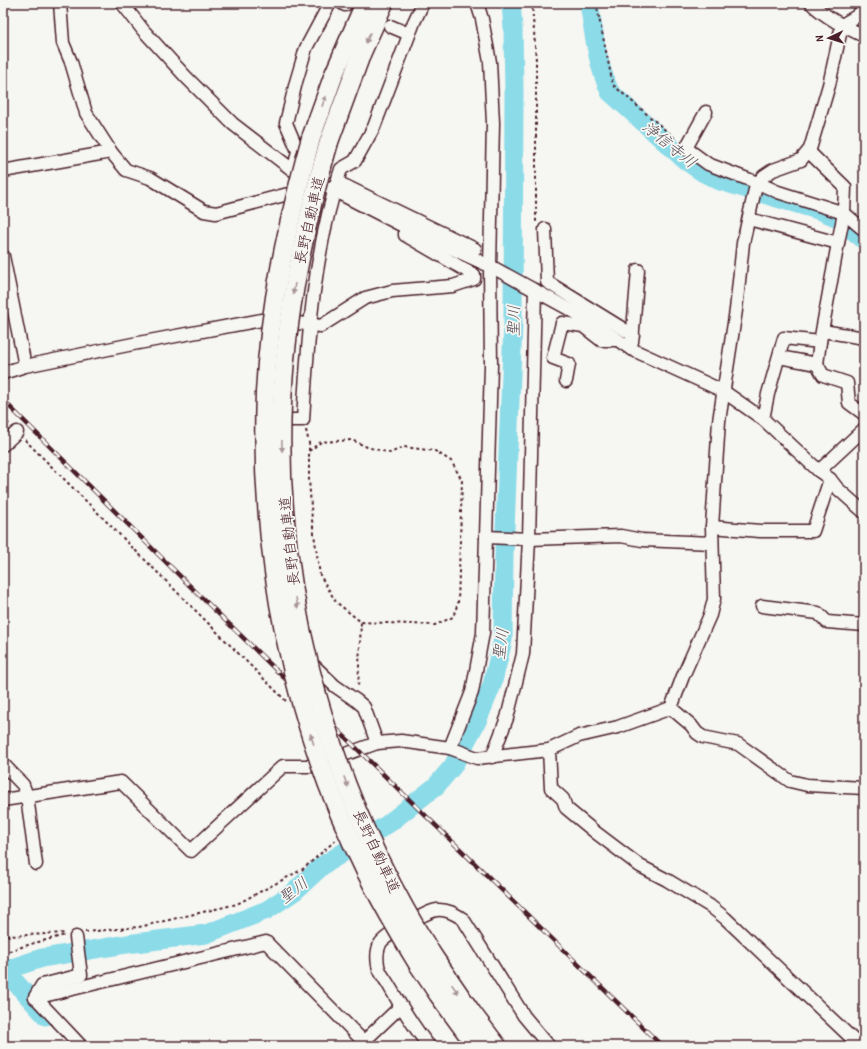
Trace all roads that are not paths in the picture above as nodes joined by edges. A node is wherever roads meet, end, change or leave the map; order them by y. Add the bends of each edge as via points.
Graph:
1 (60, 3) edge
2 (122, 3) edge
3 (330, 3) edge
4 (365, 3) edge
5 (384, 3) edge
6 (423, 3) edge
7 (477, 3) edge
8 (811, 3) edge
9 (864, 8) edge
10 (842, 25) junction
11 (390, 26) dead end
12 (409, 34) junction
13 (864, 36) edge
14 (706, 112) dead end
15 (320, 140) junction
16 (111, 152) junction
17 (808, 152) junction
18 (3, 171) edge
19 (294, 171) junction
20 (757, 184) junction
21 (335, 186) junction
22 (288, 194) junction
23 (843, 214) junction
24 (750, 219) junction
25 (409, 223) junction
26 (540, 228) road end
27 (864, 230) edge
28 (838, 242) junction
29 (475, 249) dead end
30 (3, 256) edge
31 (492, 268) junction
32 (638, 270) dead end
33 (532, 288) junction
34 (267, 319) junction
35 (309, 326) junction
36 (633, 335) junction
37 (821, 336) junction
38 (864, 338) edge
39 (618, 340) junction
40 (632, 350) junction
41 (779, 357) junction
42 (817, 364) junction
43 (25, 366) junction
44 (3, 373) edge
45 (566, 382) dead end
46 (723, 392) junction
47 (864, 414) edge
48 (260, 419) junction
49 (763, 419) junction
50 (864, 429) edge
51 (17, 432) road end
52 (3, 446) edge
53 (819, 471) junction
54 (830, 479) junction
55 (864, 512) edge
56 (712, 527) junction
57 (486, 537) junction
58 (529, 539) junction
59 (712, 543) junction
60 (762, 606) dead end
61 (864, 625) edge
62 (671, 708) junction
63 (377, 743) junction
64 (450, 748) junction
65 (549, 750) junction
66 (492, 756) junction
67 (3, 764) edge
68 (313, 766) junction
69 (864, 788) edge
70 (27, 796) junction
71 (3, 800) edge
72 (36, 864) dead end
73 (390, 934) junction
74 (75, 935) road end
75 (426, 960) junction
76 (35, 998) junction
77 (401, 1006) junction
78 (362, 1044) edge
79 (81, 1046) edge
80 (429, 1046) edge
81 (476, 1046) edge
82 (497, 1046) edge
83 (549, 1046) edge
84 (860, 1046) edge

1 - 16 street via 63,43 86,113
2 - 19 street via 186,77 233,124
3 - 19 street via 306,48 286,123 298,151
15 -> 4 highway, 長野自動車道 via 334,74
5 -> 15 highway, 長野自動車道
6 - 12 street
7 - 31 street via 490,62 493,123
8 - 10 street via 820,12
9 - 10 street via 857,16
10 - 13 street
10 - 17 street via 829,85
11 - 12 street
12 - 21 street via 374,127 355,161 341,169
14 - 20 street via 686,148 708,164
15 - 75 highway, 長野自動車道, bridge via 287,232 275,296 265,392 266,487 272,558 293,673 323,772 349,836 381,902
16 - 18 street
16 - 22 street via 126,170 150,178 204,211 216,213
17 - 20 street via 801,160 777,168 764,176
17 - 23 street via 845,187
19 - 21 street
19 - 22 street
20 - 23 street
20 - 24 street
21 - 25 street
21 - 35 street via 319,257
22 - 34 street via 275,258
23 - 27 street
23 - 28 street
24 - 28 street
24 - 46 street via 743,243
25 - 29 street
25 - 31 street
25 - 35 street via 405,236 474,274 474,279 453,286 392,291 365,298 321,326
26 - 36 street via 547,282
28 - 37 street
30 - 43 street
31 - 33 street
31 - 57 street
32 - 36 street
33 - 39 street via 589,320
33 - 58 street
34 - 35 street
34 - 43 street
34 - 48 street
35 - 48 street via 303,420
36 - 40 street
37 - 38 street
37 - 41 street via 784,338
37 - 42 street
39 - 40 street
39 - 45 street via 601,340 583,326 562,323 553,358 569,364
40 - 46 street
41 - 42 street
41 - 49 street
42 - 47 street via 823,375 847,383 850,403
43 - 44 street
46 - 49 street
46 - 56 street
48 - 63 street via 263,526 278,632 335,686 364,707
49 - 53 street
50 - 53 street
51 - 52 street
53 - 54 street
54 - 55 street
54 - 56 street via 813,531 760,531
56 - 59 street
57 - 58 street
57 - 64 street via 483,633 472,692
58 - 59 street via 621,536 642,540
58 - 66 street via 523,654 507,718
59 - 62 street via 714,599 710,615
60 - 61 street via 818,613 827,622
62 - 65 street via 618,727 579,736
62 - 69 street via 703,737 738,744 790,781 807,785
63 - 64 street via 401,741
63 - 68 street
64 - 66 street via 477,758
65 - 66 street
65 - 84 street via 551,788 563,799 566,808 640,866 710,906 725,918
67 - 70 street via 23,785
68 - 70 street via 283,766 191,851 121,782
68 - 73 street via 342,841
70 - 71 street
70 - 72 street
73 - 77 street via 380,943 378,968
73 - 83 street via 437,910 445,910 463,919 524,1016
74 - 76 street via 81,975 42,985
75 - 81 highway, 長野自動車道 via 438,994
75 -> 82 highway, 長野自動車道 via 452,985
76 - 78 street via 266,942
76 - 79 street
77 - 78 street
77 - 80 street

